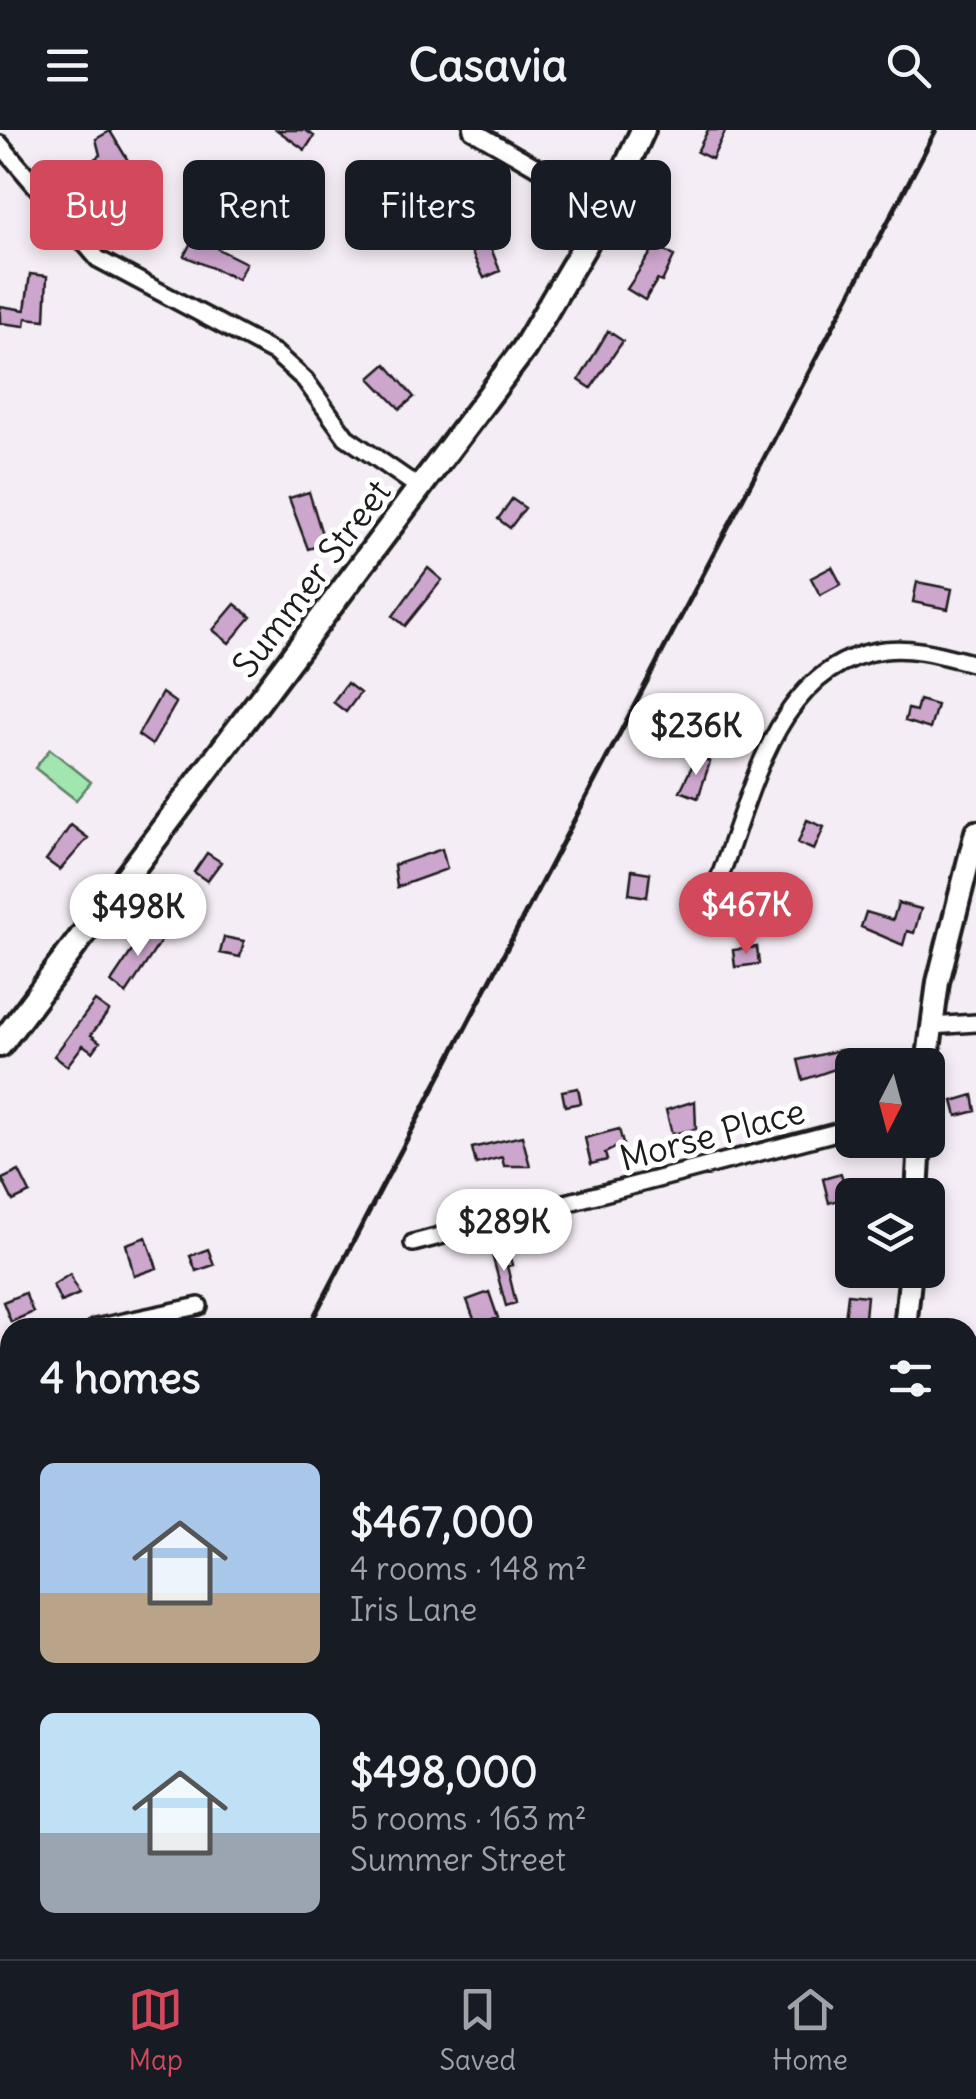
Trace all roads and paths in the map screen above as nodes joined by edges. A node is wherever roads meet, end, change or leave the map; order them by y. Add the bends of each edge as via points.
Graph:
1 (472, 130) edge
2 (643, 130) edge
3 (0, 144) edge
4 (629, 160) edge
5 (531, 164) edge
6 (583, 250) edge
7 (421, 489) junction
8 (976, 664) edge
9 (976, 832) edge
10 (720, 876) dead end
11 (968, 888) edge
12 (976, 1023) edge
13 (931, 1026) junction
14 (0, 1046) edge
15 (929, 1048) edge
16 (835, 1132) edge
17 (412, 1244) dead end
18 (909, 1288) edge
19 (199, 1306) dead end
20 (142, 1318) edge
21 (907, 1318) edge

1 - 5 street
2 - 4 main road, Summer Street
3 - 7 street via 98,259 275,353 306,380 346,436
6 - 7 main road, Summer Street via 549,310
7 - 14 main road, Summer Street
8 - 10 street via 885,650 836,666 811,684 766,755
9 - 11 street
11 - 13 street
12 - 13 street
13 - 15 street
16 - 17 street, Morse Place
18 - 21 street
19 - 20 street

